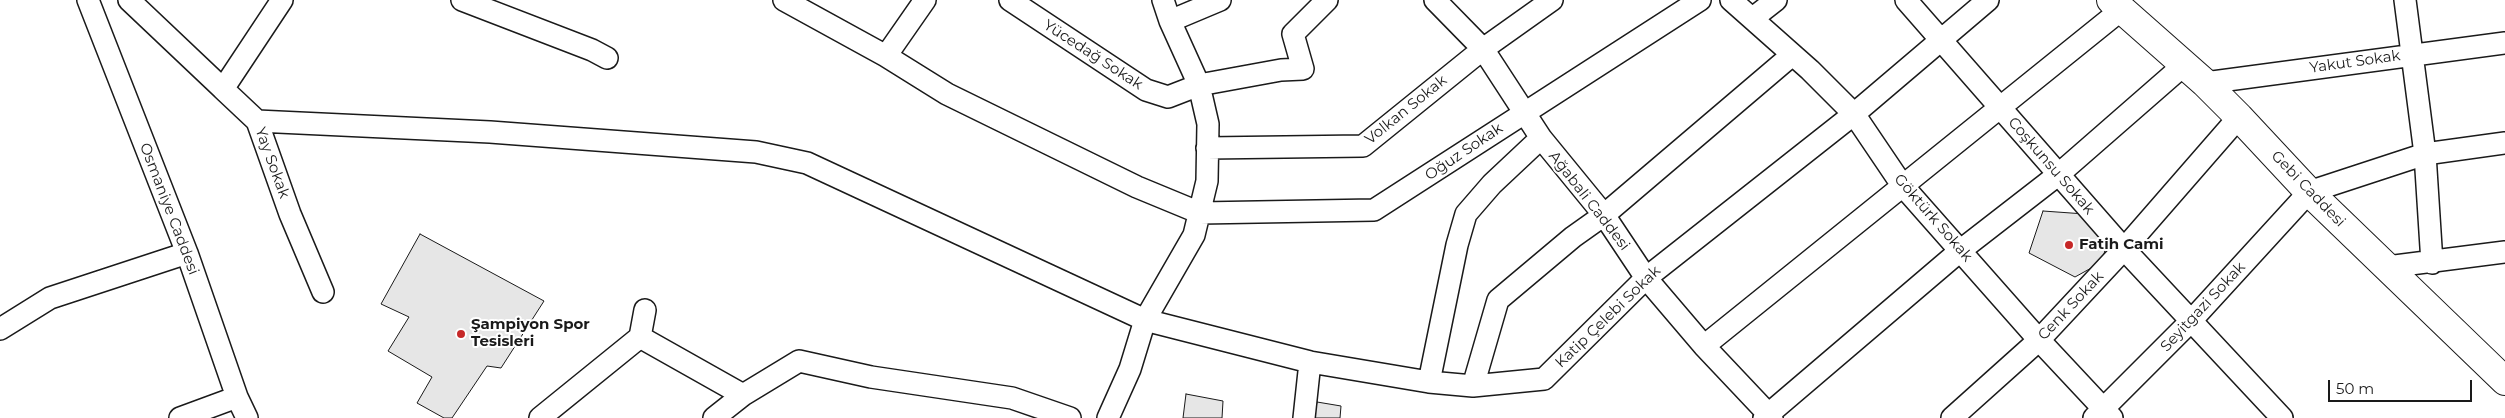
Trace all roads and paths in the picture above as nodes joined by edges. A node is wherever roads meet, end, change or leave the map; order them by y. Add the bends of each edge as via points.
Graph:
1 (88, 0) edge
2 (130, 0) edge
3 (282, 0) edge
4 (462, 0) edge
5 (784, 0) edge
6 (925, 0) edge
7 (1010, 0) edge
8 (1163, 0) edge
9 (1220, 0) edge
10 (1327, 0) edge
11 (1552, 0) edge
12 (1700, 0) edge
13 (1731, 0) edge
14 (1776, 0) edge
15 (1906, 0) edge
16 (1988, 0) edge
17 (2405, 0) edge
18 (1438, 1) edge
19 (2116, 5) edge
20 (1753, 18) junction
21 (1170, 21) junction
22 (1940, 40) junction
23 (2505, 43) edge
24 (1483, 49) junction
25 (2413, 54) junction
26 (1792, 55) junction
27 (886, 56) junction
28 (607, 58) dead end
29 (2184, 64) junction
30 (2205, 83) junction
31 (1199, 86) junction
32 (223, 89) junction
33 (2001, 108) junction
34 (1524, 112) junction
35 (1854, 114) junction
36 (2239, 117) junction
37 (257, 121) junction
38 (1540, 138) junction
39 (2505, 143) edge
40 (1207, 148) junction
41 (2425, 154) junction
42 (2059, 174) junction
43 (1902, 185) junction
44 (2309, 192) junction
45 (1200, 213) junction
46 (1604, 215) junction
47 (2124, 249) junction
48 (1961, 250) junction
49 (2505, 252) edge
50 (187, 253) junction
51 (2432, 263) junction
52 (2386, 267) junction
53 (1646, 278) junction
54 (323, 292) dead end
55 (645, 310) dead end
56 (1145, 320) junction
57 (2190, 322) junction
58 (0, 329) edge
59 (640, 337) junction
60 (2039, 340) junction
61 (1704, 346) junction
62 (1310, 362) junction
63 (2501, 373) edge
64 (1429, 382) junction
65 (1473, 386) junction
66 (743, 395) junction
67 (237, 396) junction
68 (2103, 415) edge
69 (1768, 417) edge
70 (180, 418) edge
71 (247, 418) edge
72 (540, 418) edge
73 (714, 418) edge
74 (1070, 418) edge
75 (1108, 418) edge
76 (1304, 418) edge
77 (1952, 418) edge
78 (2282, 418) edge

1 - 50 street, Osmaniye Caddesi
2 - 32 street, Yay Sokak
3 - 32 street
4 - 28 street
5 - 27 street
6 - 27 street
7 - 31 street, Yücedağ Sokak via 1146,90 1168,97
8 - 21 street
9 - 21 street
10 - 31 street, Yücedağ Sokak via 1292,34 1303,69 1281,70
11 - 24 street, Volkan Sokak
12 - 34 street, Oğuz Sokak
13 - 20 street, Göktürk Sokak
14 - 20 street
15 - 22 street, Coşkunsu Sokak
16 - 22 street, Katip Çelebi Sokak
17 - 25 street
18 - 24 street, Ağabali Caddesi
19 - 29 main road, Gebi Caddesi
19 - 33 street
20 - 26 street, Göktürk Sokak
21 - 31 street
22 - 33 street, Coşkunsu Sokak
22 - 35 street, Katip Çelebi Sokak
23 - 25 street, Yakut Sokak
24 - 34 street, Ağabali Caddesi
24 - 40 street, Volkan Sokak via 1363,146
25 - 30 street, Yakut Sokak
25 - 41 street
26 - 35 street, Göktürk Sokak
26 - 46 street
27 - 45 street via 947,94 1137,187
29 - 30 main road, Gebi Caddesi
29 - 42 street
30 - 36 main road, Gebi Caddesi
31 - 40 street via 1208,124
32 - 37 street, Yay Sokak
33 - 42 street, Coşkunsu Sokak
33 - 43 street
34 - 38 street, Ağabali Caddesi
34 - 45 street, Oğuz Sokak via 1374,210
35 - 43 street, Göktürk Sokak
35 - 53 street, Katip Çelebi Sokak
36 - 44 main road, Gebi Caddesi
36 - 47 street, Cenk Sokak
37 - 54 street, Yay Sokak via 290,214
37 - 56 street, Katip Çelebi Sokak via 490,132 756,152 807,163
38 - 46 street, Ağabali Caddesi
38 - 64 street via 1466,214
39 - 41 street
40 - 45 street via 1206,181
41 - 44 street
41 - 51 street
42 - 47 street, Coşkunsu Sokak
42 - 48 street
43 - 48 street, Göktürk Sokak
43 - 61 street
44 - 52 main road, Gebi Caddesi
44 - 57 street, Seyitgazi Sokak
45 - 56 street via 1194,235
46 - 53 street, Ağabali Caddesi
46 - 65 street via 1498,300
47 - 57 street, Coşkunsu Sokak
47 - 60 street, Cenk Sokak
48 - 60 street, Göktürk Sokak
48 - 69 street
49 - 51 street
50 - 58 street via 50,298
50 - 67 street, Osmaniye Caddesi
51 - 52 street
52 - 63 main road, Gebi Caddesi
53 - 61 street, Ağabali Caddesi
53 - 65 street, Katip Çelebi Sokak via 1544,379
55 - 59 street
56 - 62 street, Katip Çelebi Sokak
56 - 75 street via 1130,368
57 - 68 street, Seyitgazi Sokak
57 - 78 street, Coşkunsu Sokak
59 - 66 street
59 - 72 street
60 - 68 street, Göktürk Sokak
60 - 77 street, Cenk Sokak
61 - 69 street, Ağabali Caddesi
62 - 64 street, Katip Çelebi Sokak
62 - 76 street
64 - 65 street, Katip Çelebi Sokak
66 - 73 street
66 - 74 street via 799,361 871,377 1012,398
67 - 70 street
67 - 71 street, Osmaniye Caddesi

